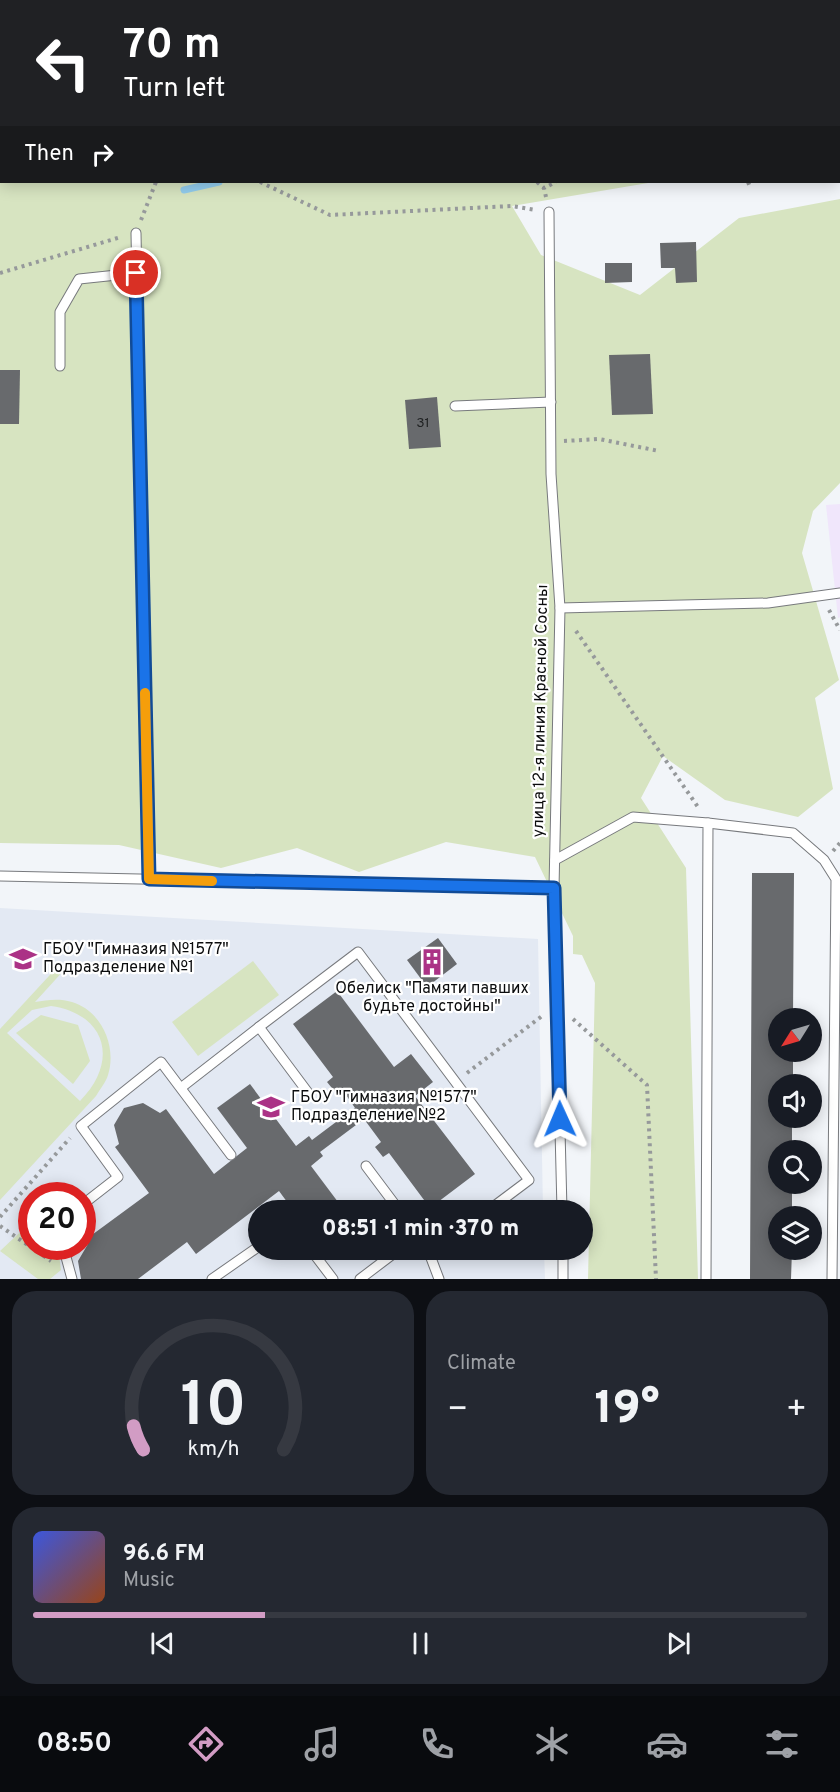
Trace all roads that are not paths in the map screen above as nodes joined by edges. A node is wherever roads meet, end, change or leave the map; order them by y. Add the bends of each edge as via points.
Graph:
1 (549, 212) road end
2 (136, 232) road end
3 (136, 273) junction
4 (60, 366) dead end
5 (551, 402) junction
6 (455, 406) dead end
7 (840, 593) edge
8 (560, 608) junction
9 (708, 823) junction
10 (555, 860) junction
11 (0, 876) edge
12 (149, 879) junction
13 (554, 888) junction
14 (259, 1028) junction
15 (182, 1087) junction
16 (309, 1094) dead end
17 (231, 1155) dead end
18 (366, 1166) dead end
19 (96, 1194) edge
20 (392, 1200) edge
21 (503, 1200) edge
22 (562, 1200) edge
23 (248, 1254) edge
24 (67, 1260) edge
25 (319, 1260) edge
26 (385, 1260) edge
27 (432, 1260) edge
28 (563, 1260) edge
29 (71, 1277) edge
30 (212, 1279) edge
31 (333, 1279) edge
32 (360, 1279) edge
33 (439, 1279) edge
34 (563, 1279) edge
35 (705, 1279) edge
36 (832, 1279) edge

1 - 5 lane, улица 12-я линия Красной Сосны
2 - 3 lane
3 - 4 lane via 79,279 60,312
3 - 12 lane
5 - 6 lane
5 - 8 lane, улица 12-я линия Красной Сосны
7 - 8 lane via 768,603
8 - 10 lane, улица 12-я линия Красной Сосны
9 - 10 lane via 633,817
9 - 35 lane
9 - 36 lane via 794,833 824,860 836,879
10 - 13 lane, улица 12-я линия Красной Сосны
11 - 12 lane
12 - 13 lane
13 - 22 lane, улица 12-я линия Красной Сосны
14 - 15 lane
14 - 16 lane
14 - 21 lane via 358,952 530,1180
15 - 17 lane
15 - 19 lane via 161,1062 81,1126 118,1177
18 - 20 lane
23 - 30 lane
24 - 29 lane
25 - 31 lane
26 - 32 lane
27 - 33 lane
28 - 34 lane

